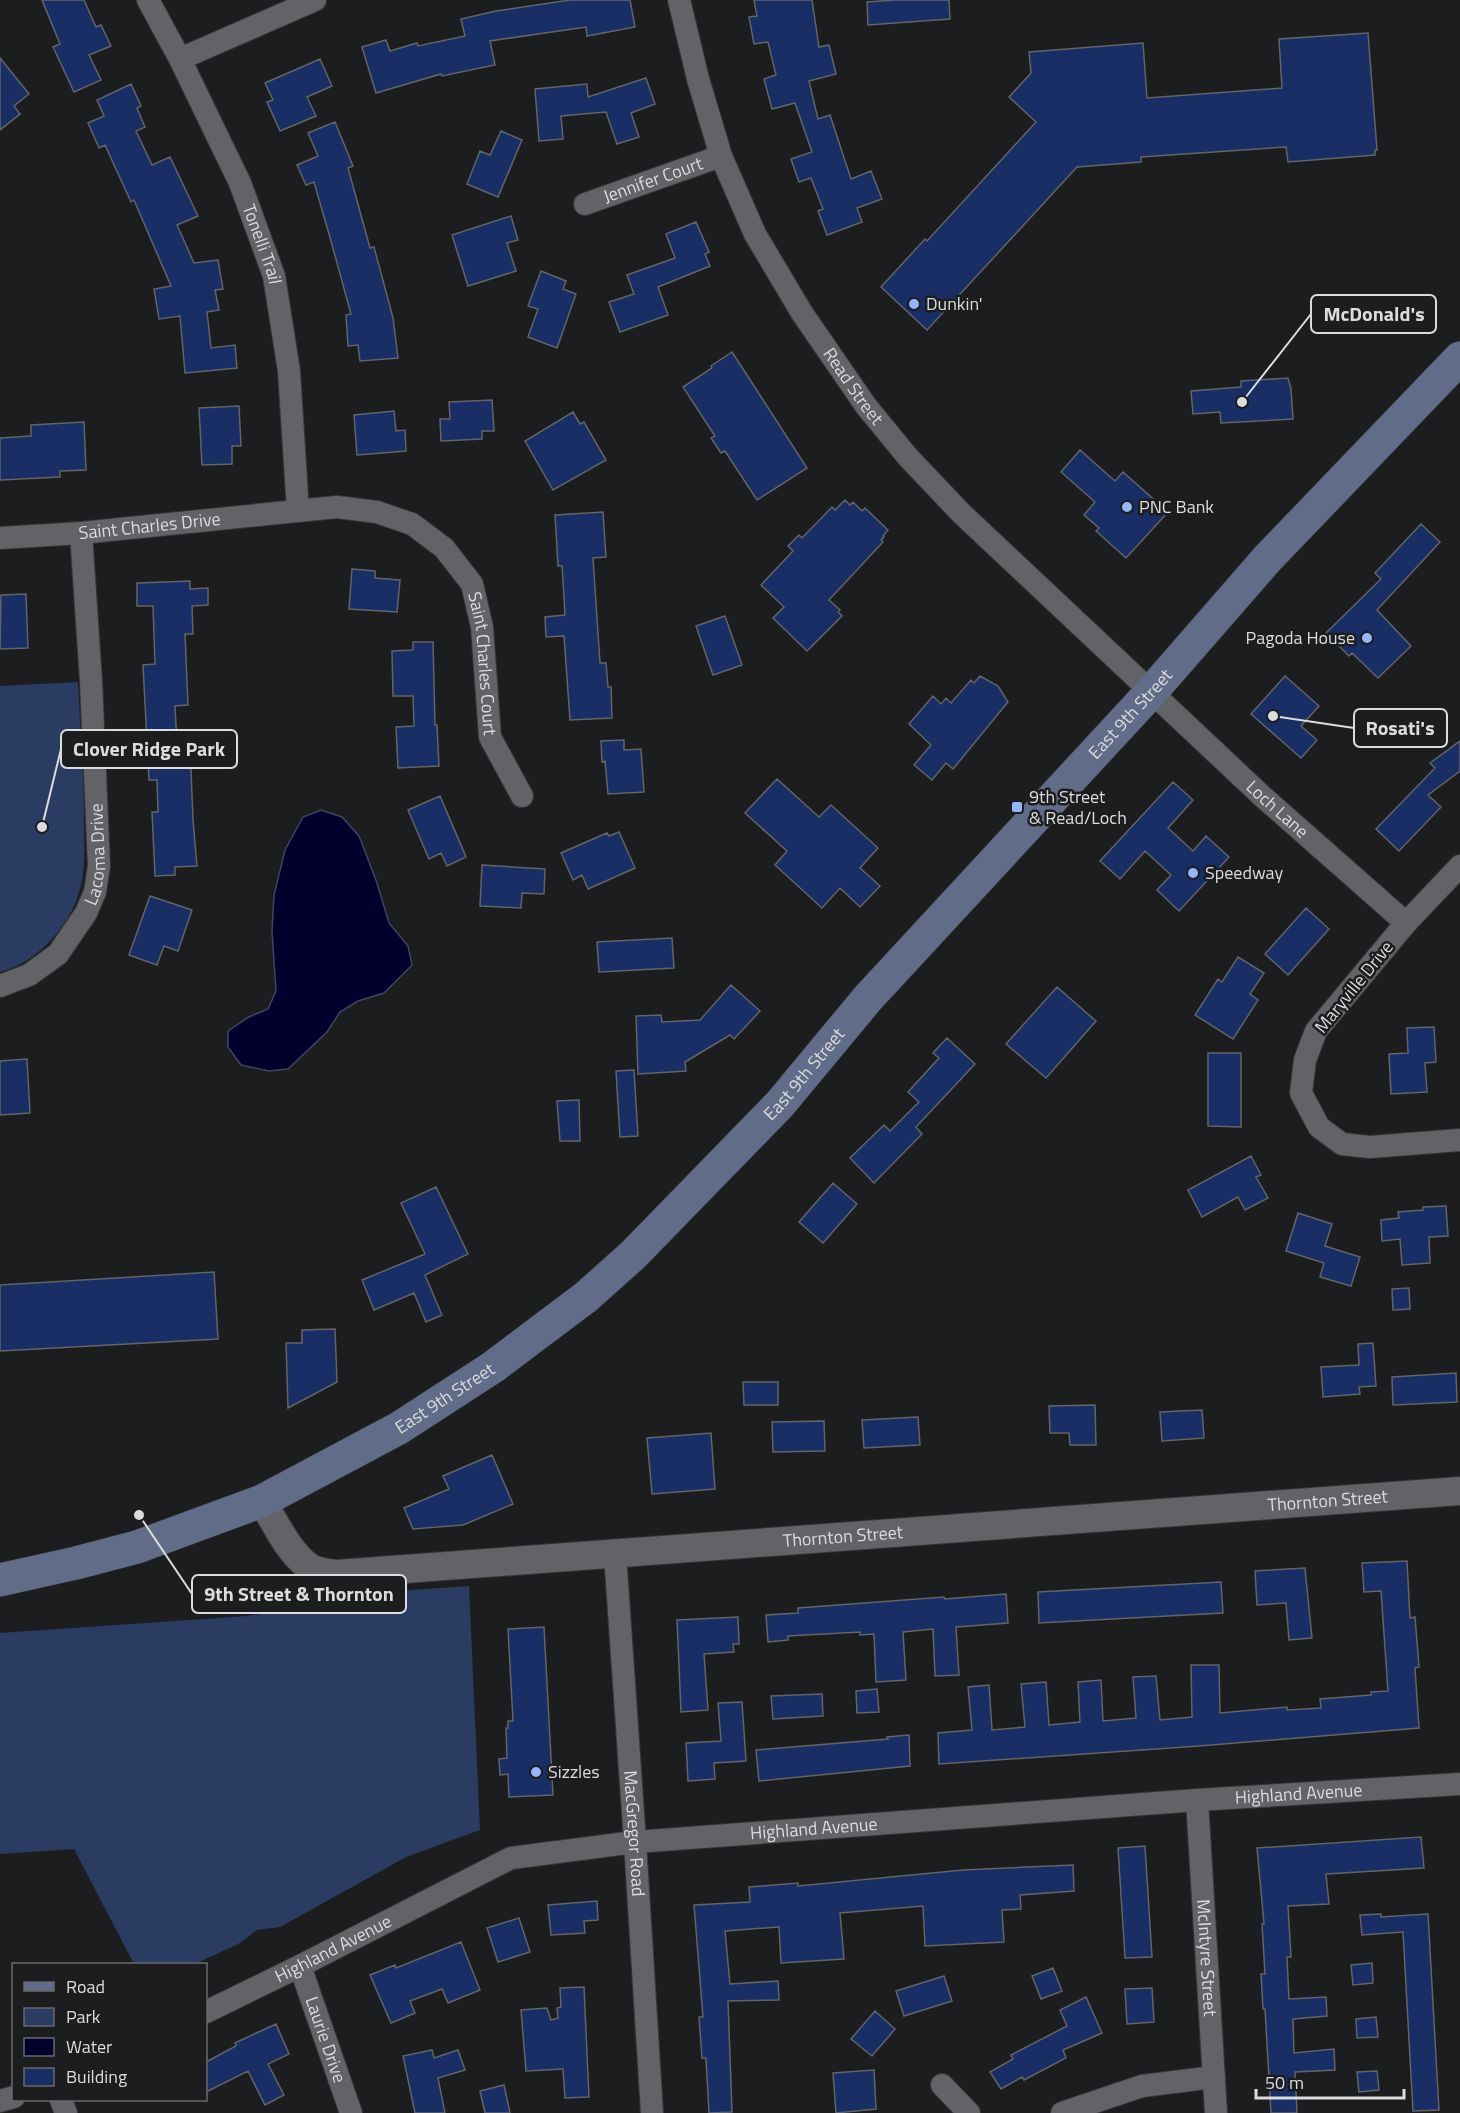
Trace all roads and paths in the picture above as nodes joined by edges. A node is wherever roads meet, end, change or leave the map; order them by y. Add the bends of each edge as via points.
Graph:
1 (147, 0) edge
2 (315, 0) edge
3 (679, 0) edge
4 (180, 59) junction
5 (721, 156) junction
6 (585, 204) dead end
7 (1460, 358) edge
8 (298, 511) junction
9 (81, 533) junction
10 (0, 538) edge
11 (1152, 691) junction
12 (522, 796) dead end
13 (1460, 866) edge
14 (1406, 923) junction
15 (0, 986) edge
16 (1460, 1140) edge
17 (1460, 1491) edge
18 (262, 1501) junction
19 (615, 1554) junction
20 (0, 1580) edge
21 (1460, 1784) edge
22 (1197, 1800) junction
23 (636, 1842) junction
24 (300, 1966) junction
25 (207, 2012) edge
26 (1214, 2077) junction
27 (942, 2085) dead end
28 (351, 2113) edge
29 (652, 2113) edge
30 (969, 2113) edge
31 (1062, 2113) edge
32 (1216, 2113) edge

1 - 4 street, Tonelli Trail
2 - 4 street
3 - 5 street, Read Street
4 - 8 street, Tonelli Trail via 240,183 274,276 289,371
5 - 6 street, Jennifer Court
5 - 11 street, Read Street via 755,234 802,313 866,406 946,499
7 - 11 main road, East 9th Street via 1267,559
8 - 9 street, Saint Charles Drive
8 - 12 street, Saint Charles Court via 337,507 377,512 412,524 444,548 471,584 482,627 490,737
9 - 10 street, Saint Charles Drive
9 - 15 street, Lacoma Drive via 99,866 95,892 86,913 58,954 29,975
11 - 14 street, Loch Lane via 1262,796
11 - 18 main road, East 9th Street via 868,998 780,1104 633,1255 586,1297 493,1367 399,1428
13 - 14 street, Maryville Drive
14 - 16 street, Maryville Drive via 1316,1031 1305,1060 1300,1093 1319,1127 1342,1144 1370,1147
17 - 19 street, Thornton Street
18 - 19 street, Thornton Street via 296,1555 321,1572
18 - 20 main road, East 9th Street via 137,1547
19 - 23 street, MacGregor Road
21 - 22 street, Highland Avenue
22 - 23 street, Highland Avenue
22 - 26 street, McIntyre Street
23 - 24 street, Highland Avenue via 511,1858
23 - 29 street, MacGregor Road
24 - 25 street, Highland Avenue
24 - 28 street, Laurie Drive
26 - 31 street via 1142,2085
26 - 32 street, McIntyre Street
27 - 30 street

